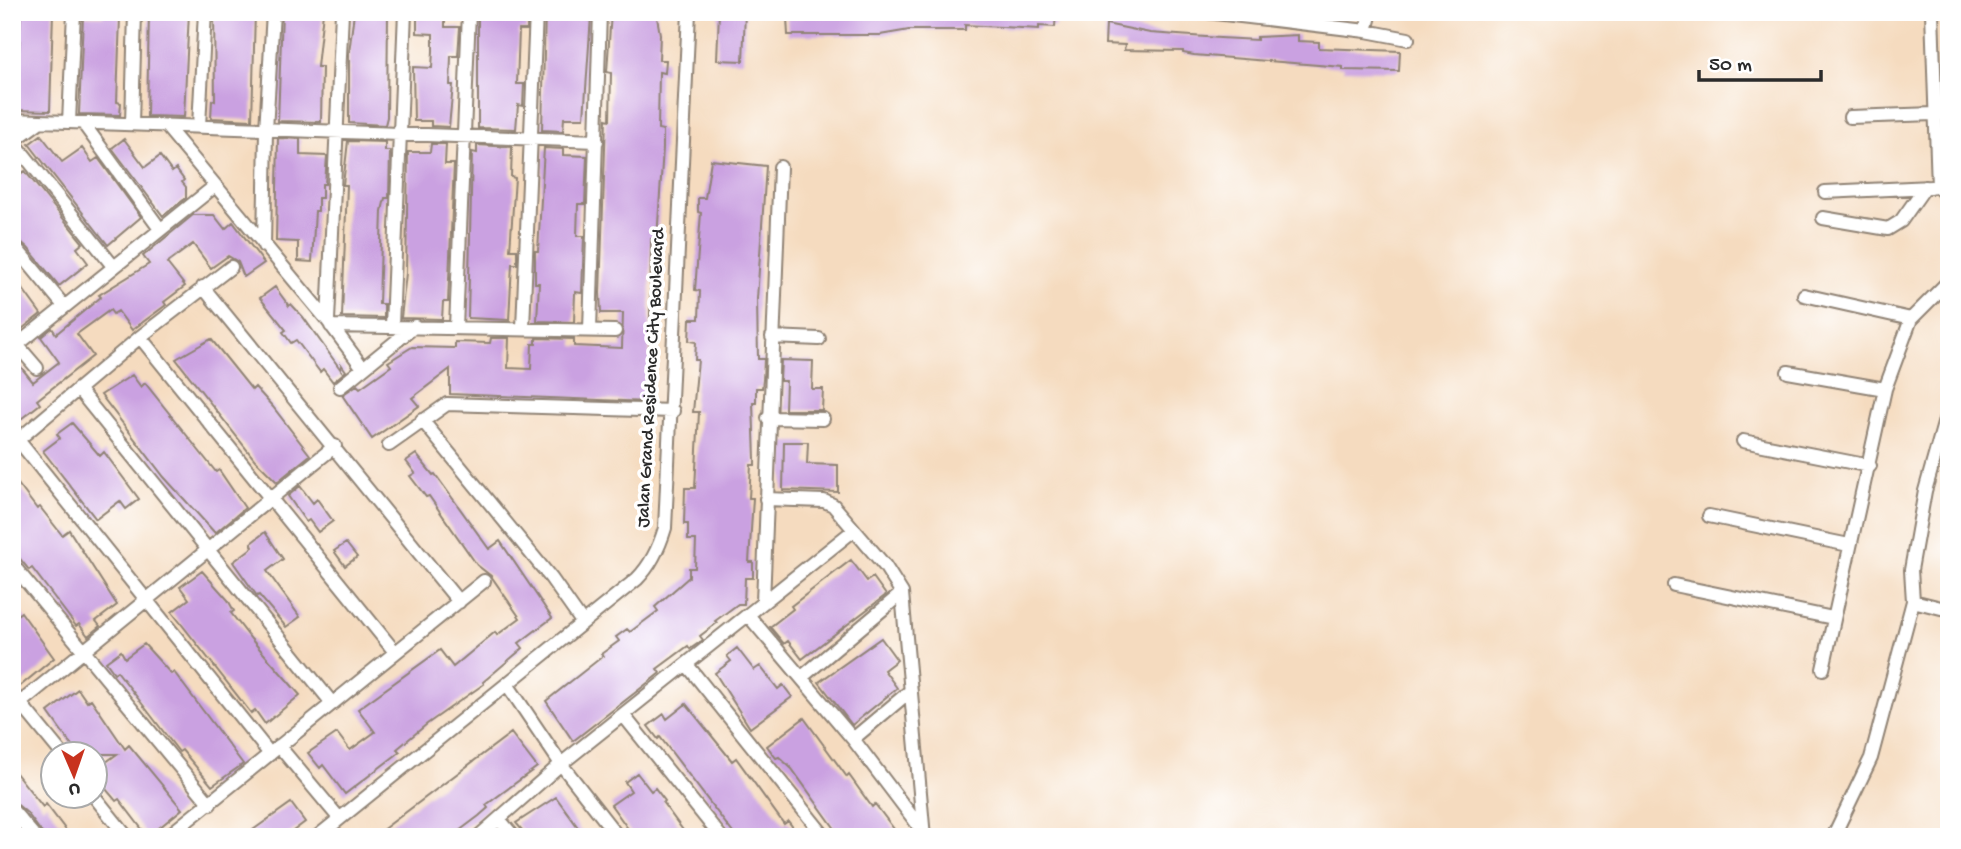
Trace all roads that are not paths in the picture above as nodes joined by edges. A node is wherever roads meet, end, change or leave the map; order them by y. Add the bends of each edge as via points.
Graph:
1 (74, 12) edge
2 (135, 12) edge
3 (205, 12) edge
4 (273, 12) edge
5 (342, 12) edge
6 (405, 12) edge
7 (469, 12) edge
8 (536, 12) edge
9 (600, 12) edge
10 (689, 12) edge
11 (1207, 12) edge
12 (1371, 12) edge
13 (1932, 12) edge
14 (1252, 15) edge
15 (1273, 16) edge
16 (1366, 30) junction
17 (1408, 39) dead end
18 (1934, 114) junction
19 (1850, 117) dead end
20 (12, 120) edge
21 (69, 122) junction
22 (83, 122) junction
23 (38, 123) junction
24 (132, 124) junction
25 (166, 126) junction
26 (199, 126) junction
27 (266, 130) junction
28 (335, 131) junction
29 (401, 134) junction
30 (464, 137) junction
31 (530, 139) junction
32 (597, 141) junction
33 (13, 142) edge
34 (780, 167) dead end
35 (215, 186) junction
36 (1932, 187) junction
37 (1825, 192) dead end
38 (1949, 198) edge
39 (1823, 218) dead end
40 (160, 229) junction
41 (12, 243) edge
42 (264, 246) junction
43 (113, 266) junction
44 (231, 267) dead end
45 (1949, 281) edge
46 (203, 287) junction
47 (1804, 295) dead end
48 (64, 306) junction
49 (1911, 319) junction
50 (330, 323) junction
51 (392, 326) junction
52 (415, 326) junction
53 (456, 327) junction
54 (523, 328) junction
55 (590, 330) junction
56 (615, 331) dead end
57 (140, 337) junction
58 (772, 337) junction
59 (819, 339) dead end
60 (15, 342) edge
61 (37, 368) dead end
62 (363, 368) junction
63 (1788, 372) dead end
64 (340, 387) dead end
65 (78, 389) junction
66 (1885, 389) junction
67 (1949, 406) edge
68 (673, 411) junction
69 (768, 418) junction
70 (823, 419) dead end
71 (422, 420) junction
72 (1743, 441) dead end
73 (15, 443) edge
74 (389, 445) dead end
75 (335, 446) junction
76 (1870, 466) junction
77 (271, 499) junction
78 (766, 499) junction
79 (1709, 516) dead end
80 (854, 530) junction
81 (1849, 545) junction
82 (209, 548) junction
83 (12, 564) edge
84 (484, 581) dead end
85 (1674, 585) dead end
86 (902, 593) junction
87 (147, 599) junction
88 (1913, 601) junction
89 (459, 602) junction
90 (763, 602) junction
91 (1949, 610) edge
92 (748, 615) junction
93 (1833, 618) junction
94 (582, 622) junction
95 (85, 652) junction
96 (395, 652) junction
97 (688, 666) junction
98 (1823, 669) dead end
99 (802, 677) junction
100 (507, 684) junction
101 (909, 692) junction
102 (16, 698) edge
103 (332, 703) junction
104 (624, 716) junction
105 (853, 739) junction
106 (50, 740) edge
107 (275, 750) junction
108 (561, 764) junction
109 (210, 804) junction
110 (12, 810) edge
111 (105, 810) edge
112 (339, 818) junction
113 (499, 819) junction
114 (924, 834) edge
115 (35, 837) edge
116 (127, 837) edge
117 (167, 837) edge
118 (317, 837) edge
119 (478, 837) edge
120 (514, 837) edge
121 (618, 837) edge
122 (721, 837) edge
123 (825, 837) edge
124 (1833, 837) edge

1 - 21 street
2 - 24 street
3 - 26 street
4 - 27 street
5 - 28 street
6 - 29 street
7 - 30 street
8 - 31 street
9 - 32 street
10 - 68 street, Jalan Grand Residence City Boulevard
11 - 14 street
12 - 16 street
13 - 18 street
14 - 15 street
15 - 16 street
16 - 17 street
18 - 19 street
18 - 36 street
20 - 23 street
21 - 22 street
21 - 23 street
22 - 24 street
22 - 40 street
23 - 33 street
24 - 25 street
25 - 26 street
25 - 35 street
26 - 27 street
27 - 28 street
27 - 42 street
28 - 29 street
28 - 50 street
29 - 30 street
29 - 51 street
30 - 31 street
30 - 53 street
31 - 32 street
31 - 54 street
32 - 55 street
33 - 43 street
34 - 58 street
35 - 40 street
35 - 42 street
36 - 37 street
36 - 38 street
36 - 39 street via 1888,229
40 - 43 street
41 - 48 street
42 - 50 street
43 - 48 street
44 - 46 street
45 - 49 street
46 - 57 street
46 - 75 street
47 - 49 street
48 - 60 street
49 - 66 street
50 - 51 street
50 - 62 street
51 - 52 street
52 - 53 street
52 - 62 street
53 - 54 street
54 - 55 street
55 - 56 street
57 - 65 street
57 - 77 street
58 - 59 street
58 - 69 street
60 - 61 street
62 - 64 street
63 - 66 street
65 - 73 street
65 - 82 street
66 - 76 street
67 - 88 street via 1925,491 1911,570
68 - 71 street via 447,404
68 - 94 street, Jalan Grand Residence City Boulevard via 661,542 648,568
69 - 70 street
69 - 78 street
71 - 74 street
71 - 94 street
72 - 76 street
73 - 87 street
75 - 77 street
75 - 89 street
76 - 81 street
77 - 82 street
77 - 96 street
78 - 80 street via 830,503
78 - 90 street
79 - 81 street
80 - 86 street
80 - 90 street
81 - 93 street
82 - 87 street
82 - 103 street
83 - 95 street
84 - 89 street
85 - 93 street
86 - 99 street
86 - 101 street
87 - 95 street
87 - 107 street
88 - 91 street
88 - 124 street via 1871,758
89 - 96 street
90 - 92 street
92 - 97 street
92 - 99 street
93 - 98 street
94 - 100 street, Jalan Grand Residence City Boulevard
95 - 102 street
95 - 109 street
96 - 103 street
97 - 104 street
97 - 123 street
99 - 105 street
100 - 108 street
100 - 112 street, Jalan Grand Residence City Boulevard
101 - 105 street
101 - 114 street
102 - 106 street
103 - 107 street
104 - 108 street
104 - 122 street
105 - 114 street
107 - 109 street
107 - 112 street
108 - 113 street
108 - 121 street
109 - 117 street
110 - 115 street
111 - 116 street
112 - 118 street, Jalan Grand Residence City Boulevard
113 - 119 street
113 - 120 street

